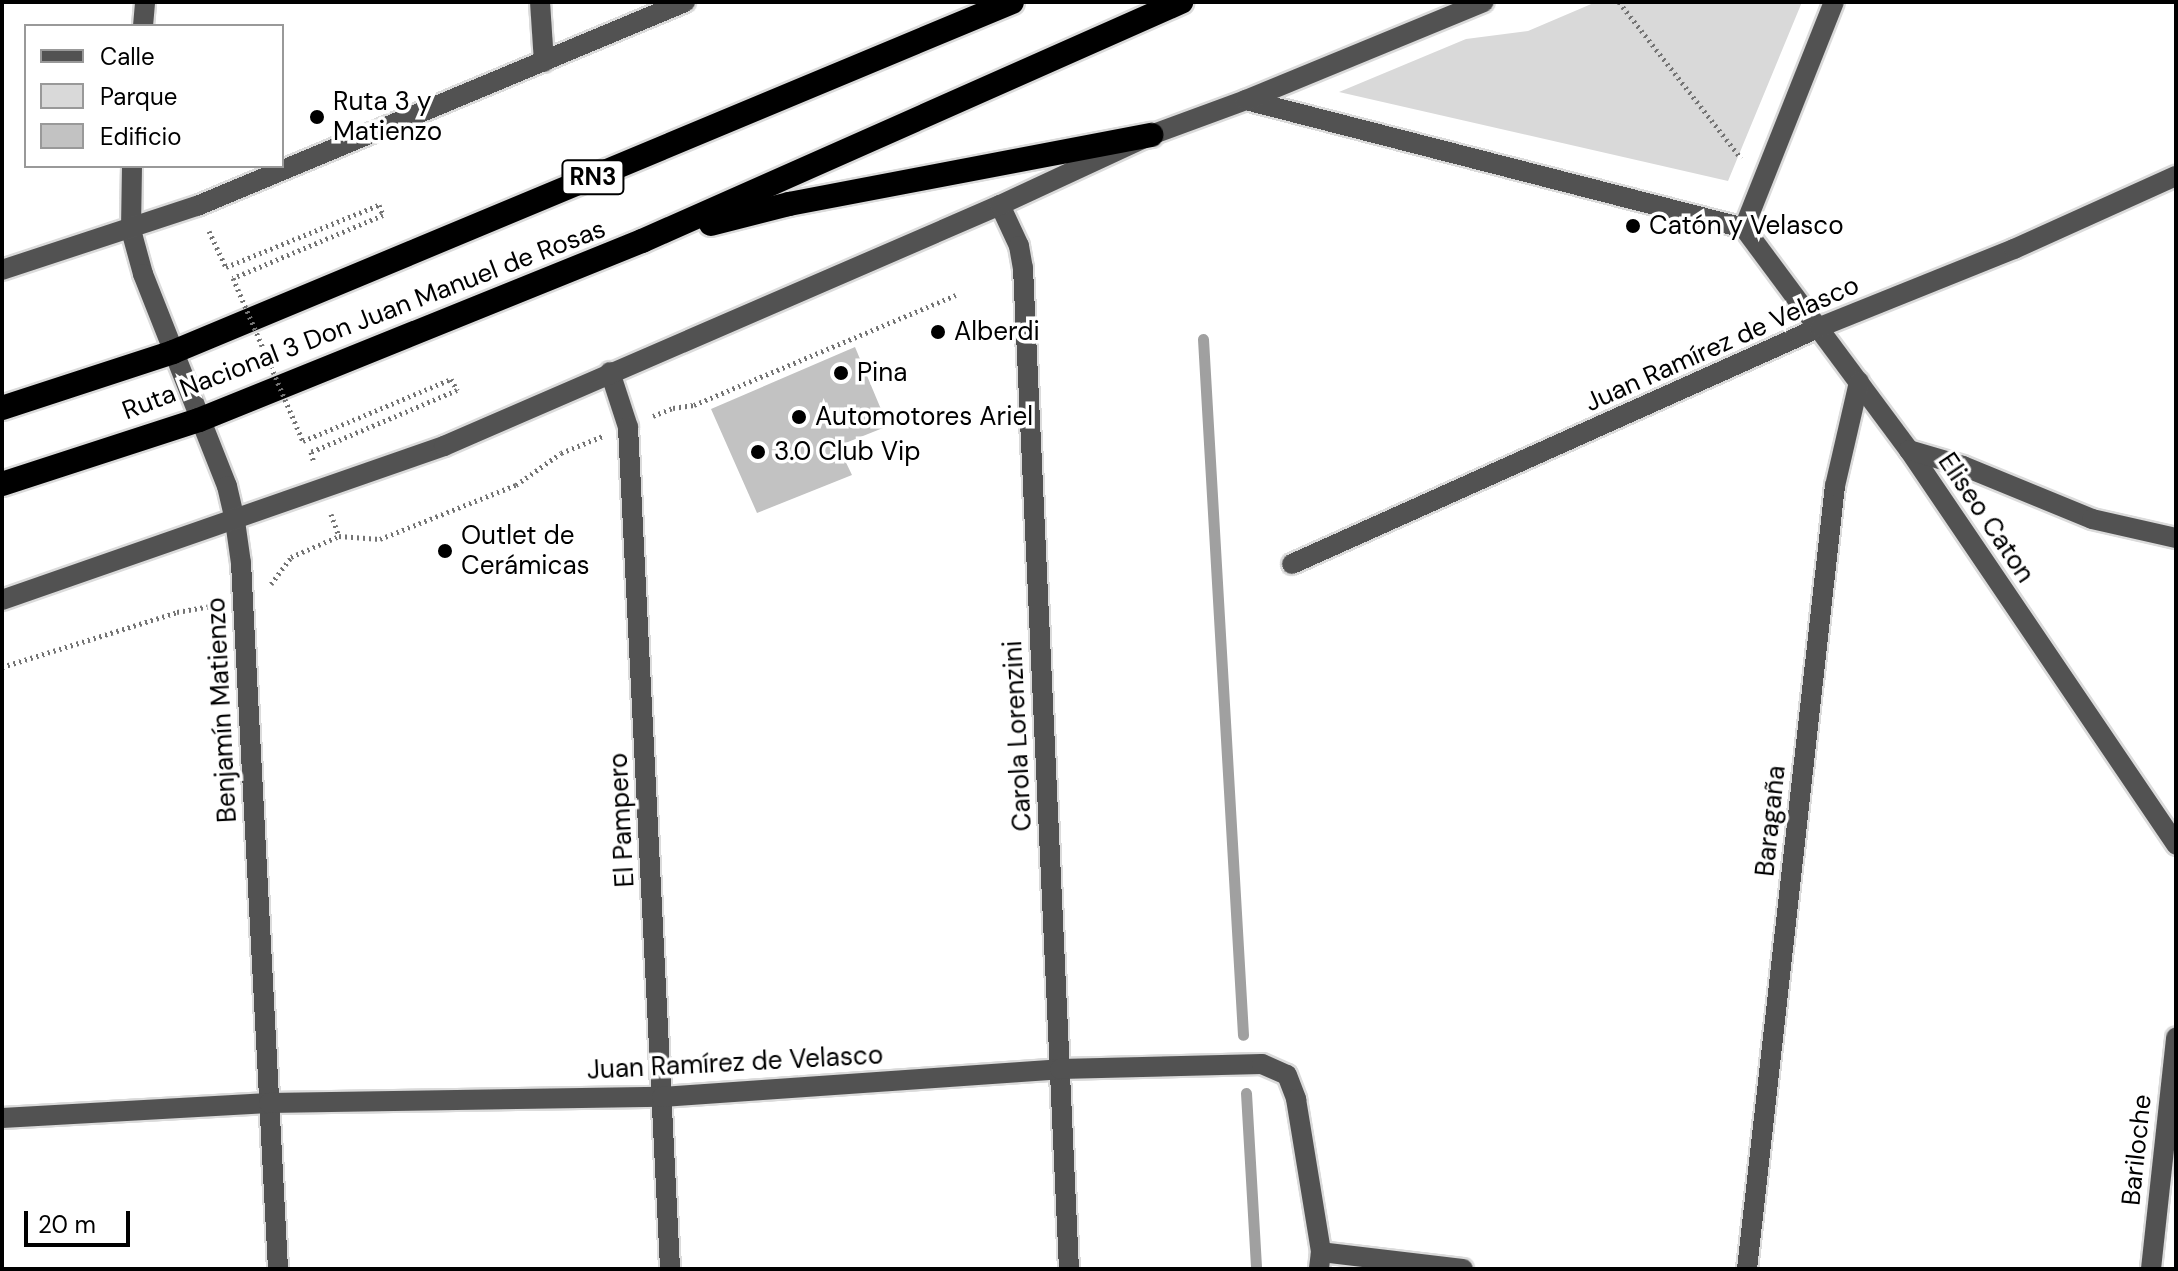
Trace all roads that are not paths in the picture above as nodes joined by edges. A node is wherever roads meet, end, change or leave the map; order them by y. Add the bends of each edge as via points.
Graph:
1 (145, 2) edge
2 (540, 2) edge
3 (685, 2) edge
4 (1012, 2) edge
5 (1181, 2) edge
6 (1484, 2) edge
7 (1834, 2) edge
8 (143, 24) edge
9 (544, 62) junction
10 (1246, 100) junction
11 (1151, 135) junction
12 (132, 168) edge
13 (2176, 176) edge
14 (1000, 205) junction
15 (1744, 228) junction
16 (131, 230) junction
17 (642, 241) junction
18 (2, 270) edge
19 (1820, 327) junction
20 (173, 352) junction
21 (610, 372) junction
22 (1859, 382) junction
23 (2, 408) edge
24 (199, 420) junction
25 (1909, 450) junction
26 (2, 484) edge
27 (235, 521) junction
28 (2176, 538) edge
29 (1292, 564) dead end
30 (2, 600) edge
31 (2176, 845) edge
32 (2176, 1037) edge
33 (1060, 1069) junction
34 (662, 1097) junction
35 (269, 1103) junction
36 (2, 1118) edge
37 (1320, 1261) edge
38 (278, 1269) edge
39 (670, 1269) edge
40 (1069, 1269) edge
41 (1463, 1269) edge
42 (1747, 1269) edge
43 (2151, 1269) edge

1 - 8 street
2 - 9 street
3 - 9 street
4 - 20 highway, Ruta Nacional 3 Don Juan Manuel de Rosas / RN3
5 - 17 highway, Ruta Nacional 3 Don Juan Manuel de Rosas
6 - 10 street
7 - 15 street
9 - 16 street
10 - 11 street
10 - 15 street
11 - 14 street
11 - 17 highway via 789,204
12 - 16 street, Benjamín Matienzo
13 - 19 street, Juan Ramírez de Velasco
14 - 21 street
14 - 33 street, Carola Lorenzini via 1023,268
15 - 19 street, Eliseo Caton
16 - 18 street
16 - 20 street, Benjamín Matienzo
17 - 24 highway, Ruta Nacional 3 Don Juan Manuel de Rosas
19 - 22 street, Eliseo Caton
19 - 29 street, Juan Ramírez de Velasco
20 - 23 highway, Ruta Nacional 3 Don Juan Manuel de Rosas / RN3
20 - 24 street, Benjamín Matienzo
21 - 27 street via 444,446
21 - 34 street, El Pampero via 628,427
22 - 25 street, Eliseo Caton
22 - 42 street, Baragaña via 1835,486
24 - 26 highway, Ruta Nacional 3 Don Juan Manuel de Rosas
24 - 27 street, Benjamín Matienzo via 227,486
25 - 28 street via 1963,466 2092,519
25 - 31 street, Eliseo Caton
27 - 30 street
27 - 35 street, Benjamín Matienzo
32 - 43 street, Bariloche
33 - 34 street, Juan Ramírez de Velasco
33 - 37 street, Juan Ramírez de Velasco via 1262,1064 1287,1075 1296,1099
33 - 40 street, Carola Lorenzini
34 - 35 street, Juan Ramírez de Velasco
34 - 39 street, El Pampero
35 - 36 street, Juan Ramírez de Velasco
35 - 38 street, Benjamín Matienzo
37 - 41 street

